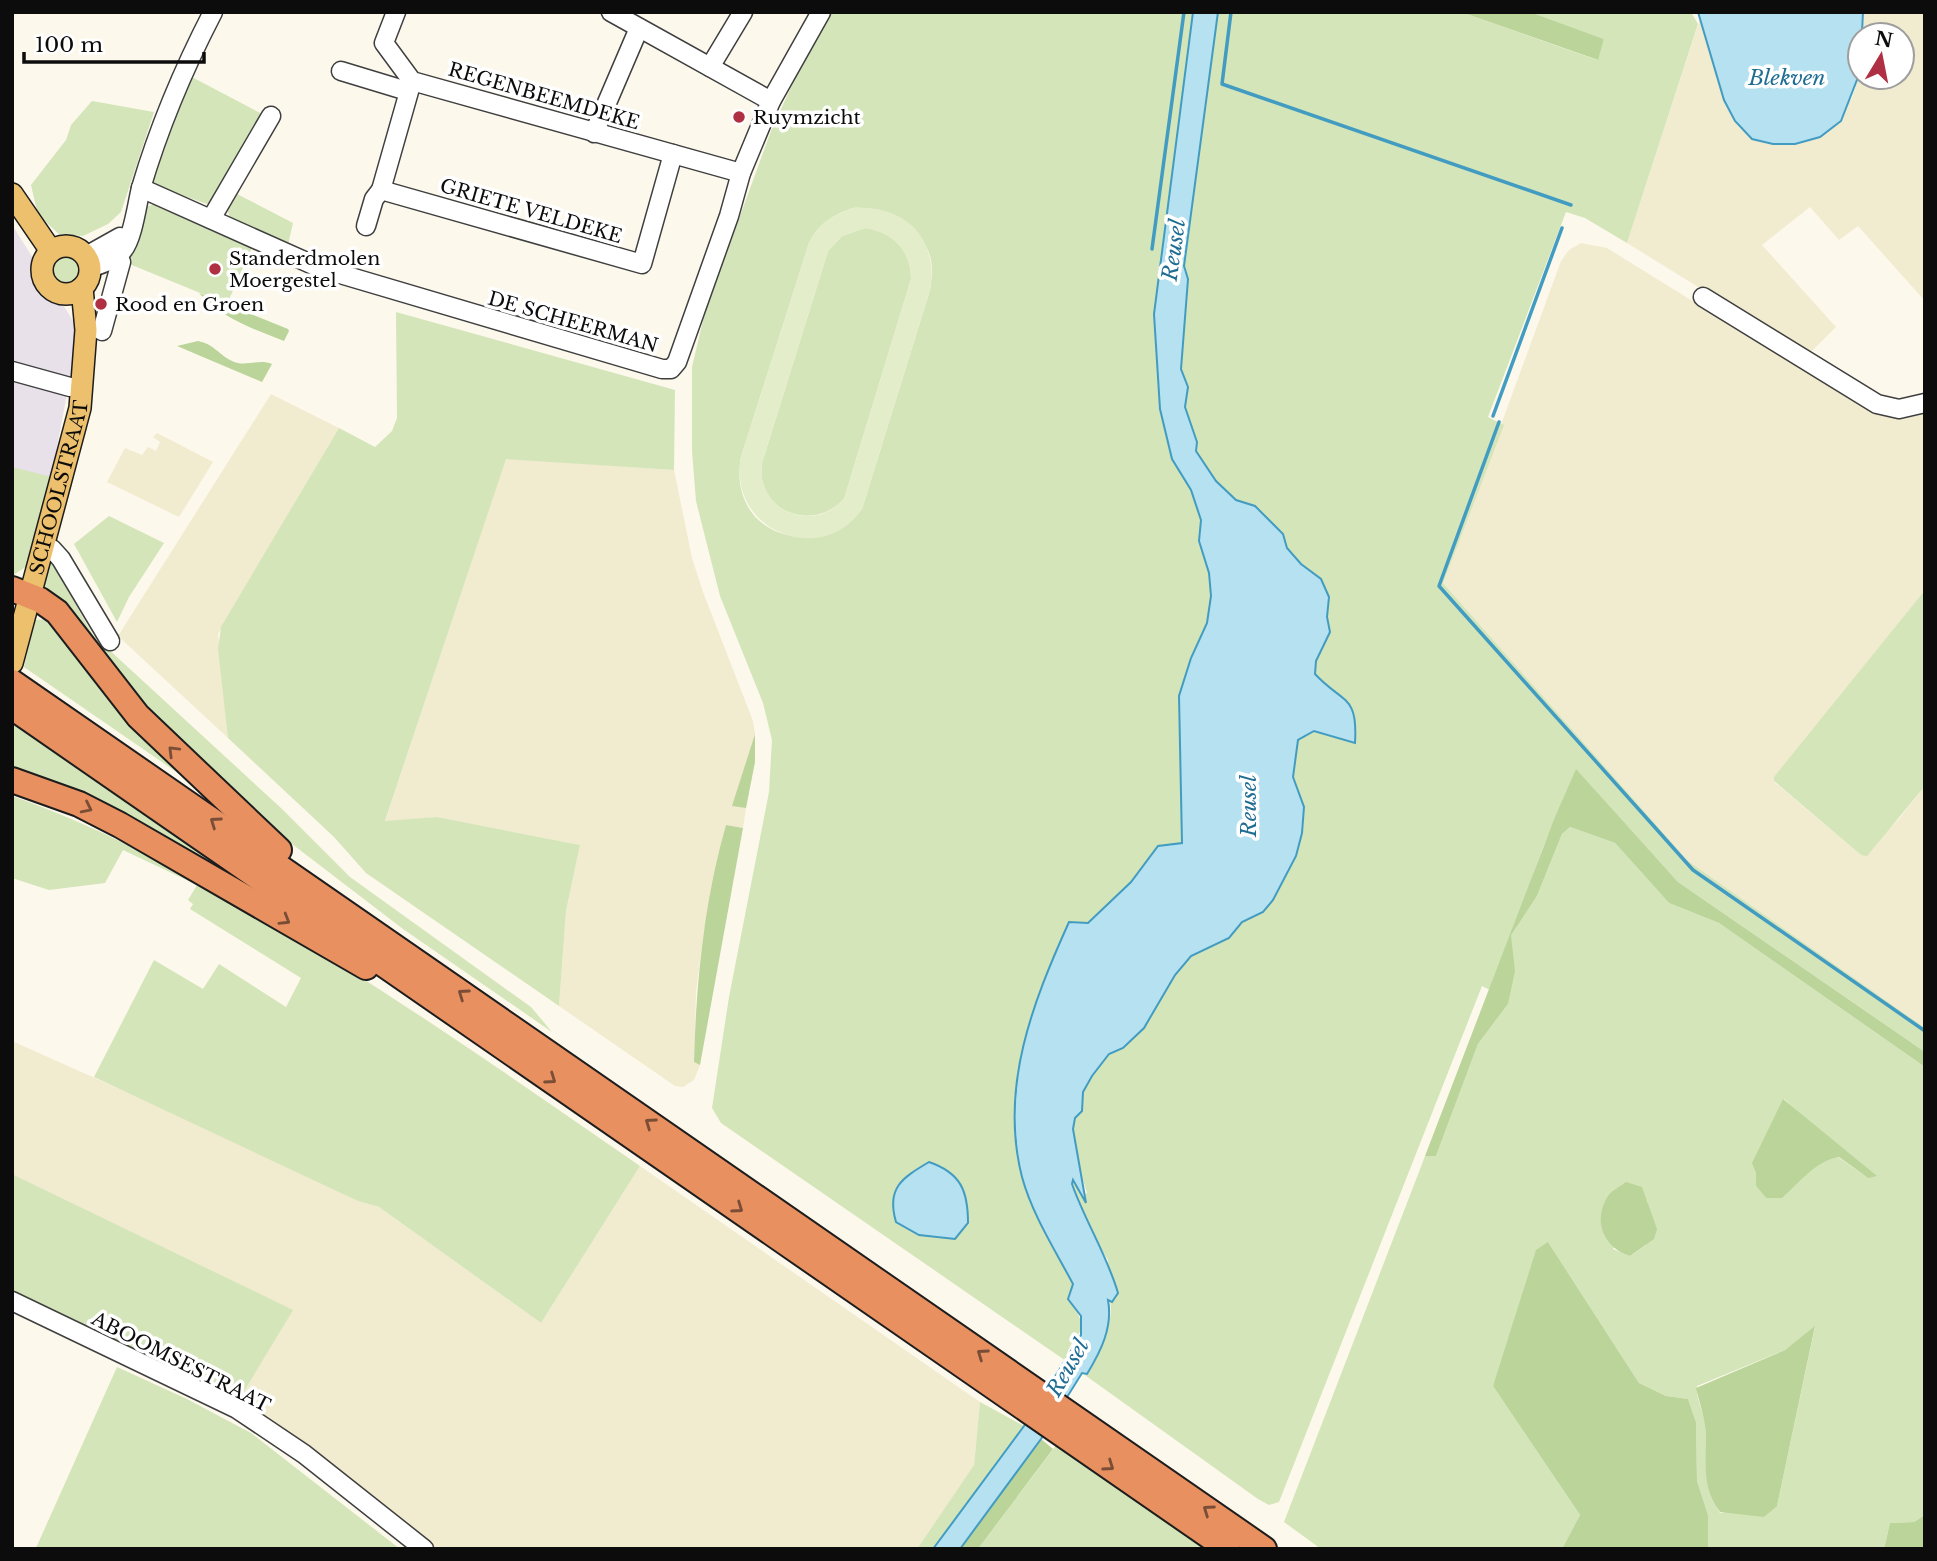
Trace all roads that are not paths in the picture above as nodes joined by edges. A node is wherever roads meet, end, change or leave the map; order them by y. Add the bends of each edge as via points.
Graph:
1 (213, 12) edge
2 (396, 12) edge
3 (611, 12) edge
4 (743, 12) edge
5 (821, 12) edge
6 (639, 28) junction
7 (710, 67) junction
8 (341, 71) dead end
9 (409, 86) junction
10 (771, 101) junction
11 (271, 116) dead end
12 (594, 133) junction
13 (673, 154) junction
14 (741, 173) junction
15 (141, 188) junction
16 (381, 190) junction
17 (18, 201) edge
18 (211, 219) junction
19 (366, 226) dead end
20 (57, 249) junction
21 (114, 249) junction
22 (81, 276) junction
23 (1703, 296) dead end
24 (102, 331) dead end
25 (12, 371) edge
26 (70, 387) dead end
27 (1925, 403) edge
28 (43, 547) junction
29 (21, 592) edge
30 (110, 641) dead end
31 (15, 654) edge
32 (12, 682) edge
33 (12, 707) edge
34 (12, 780) edge
35 (352, 917) junction
36 (495, 1040) junction
37 (12, 1301) edge
38 (1034, 1402) junction
39 (1059, 1420) junction
40 (424, 1549) edge
41 (1228, 1549) edge
42 (1264, 1549) edge

1 - 15 street via 190,56
2 - 9 street via 384,43
3 - 6 street
4 - 7 street
5 - 10 street, DE SCHEERMAN
6 - 7 street
6 - 12 street
7 - 10 street
8 - 9 street, REGENBEEMDEKE
9 - 12 street, REGENBEEMDEKE
9 - 16 street
10 - 14 street, DE SCHEERMAN
11 - 18 street
12 - 13 street, REGENBEEMDEKE
13 - 14 street, REGENBEEMDEKE
13 - 16 street, GRIETE VELDEKE via 642,264
14 - 18 street, DE SCHEERMAN via 710,273 671,369 392,292 289,256
15 - 18 street, DE SCHEERMAN
15 - 21 street via 127,244
16 - 19 street
17 - 20 main road
20 - 22 main road via 77,248
20 - 22 main road via 44,262 44,278 51,288
21 - 22 street
21 - 24 street via 121,262
22 - 28 main road, SCHOOLSTRAAT via 84,349 80,408
23 - 27 street via 1877,404 1899,409
25 - 26 street
28 - 29 main road, SCHOOLSTRAAT
28 - 30 street via 61,559
29 - 31 main road, SCHOOLSTRAAT
35 -> 29 highway via 138,716 48,605
35 -> 32 highway
33 - 36 highway
34 -> 36 highway via 79,804 154,843
38 -> 35 highway
36 -> 38 highway
37 - 40 street, ABOOMSESTRAAT via 237,1409 304,1454
38 - 39 highway
39 -> 41 highway
42 -> 39 highway

